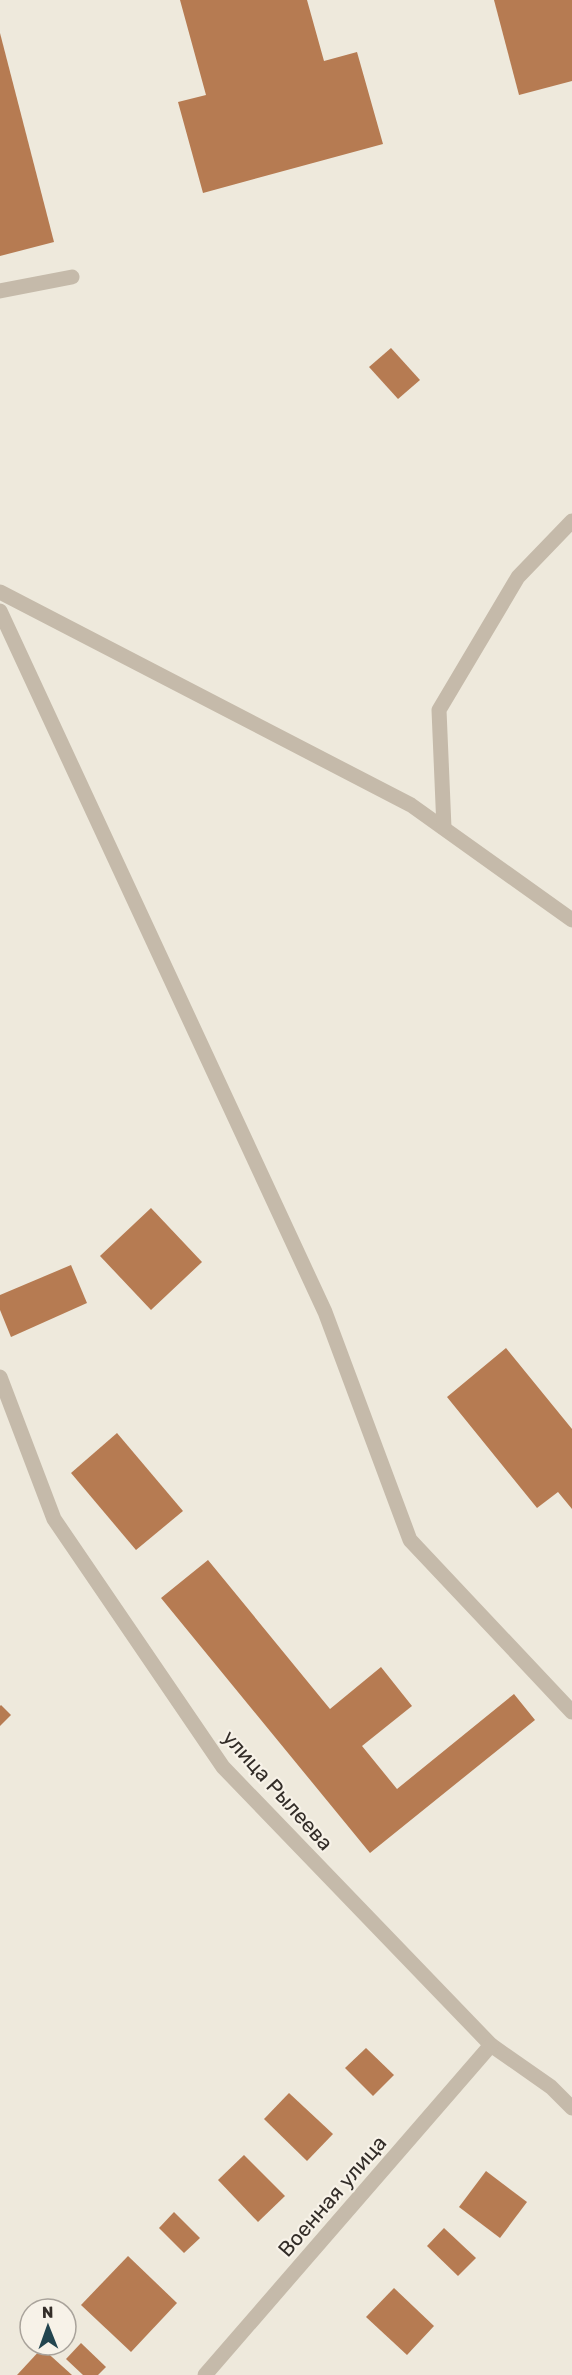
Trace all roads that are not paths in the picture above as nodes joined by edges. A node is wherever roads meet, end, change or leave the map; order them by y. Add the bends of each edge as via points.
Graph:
1 (72, 277) dead end
2 (0, 291) edge
3 (572, 521) edge
4 (0, 592) edge
5 (0, 611) edge
6 (444, 828) junction
7 (572, 920) edge
8 (0, 1377) edge
9 (572, 1712) edge
10 (491, 2045) junction
11 (572, 2108) edge
12 (205, 2375) edge

1 - 2 street
3 - 6 street via 518,577 439,710
4 - 6 street via 411,805
5 - 9 street via 325,1312 410,1540
6 - 7 street
8 - 10 street, улица Рылеева via 54,1519 222,1767
10 - 11 street, улица Рылеева via 551,2087
10 - 12 street, Военная улица

